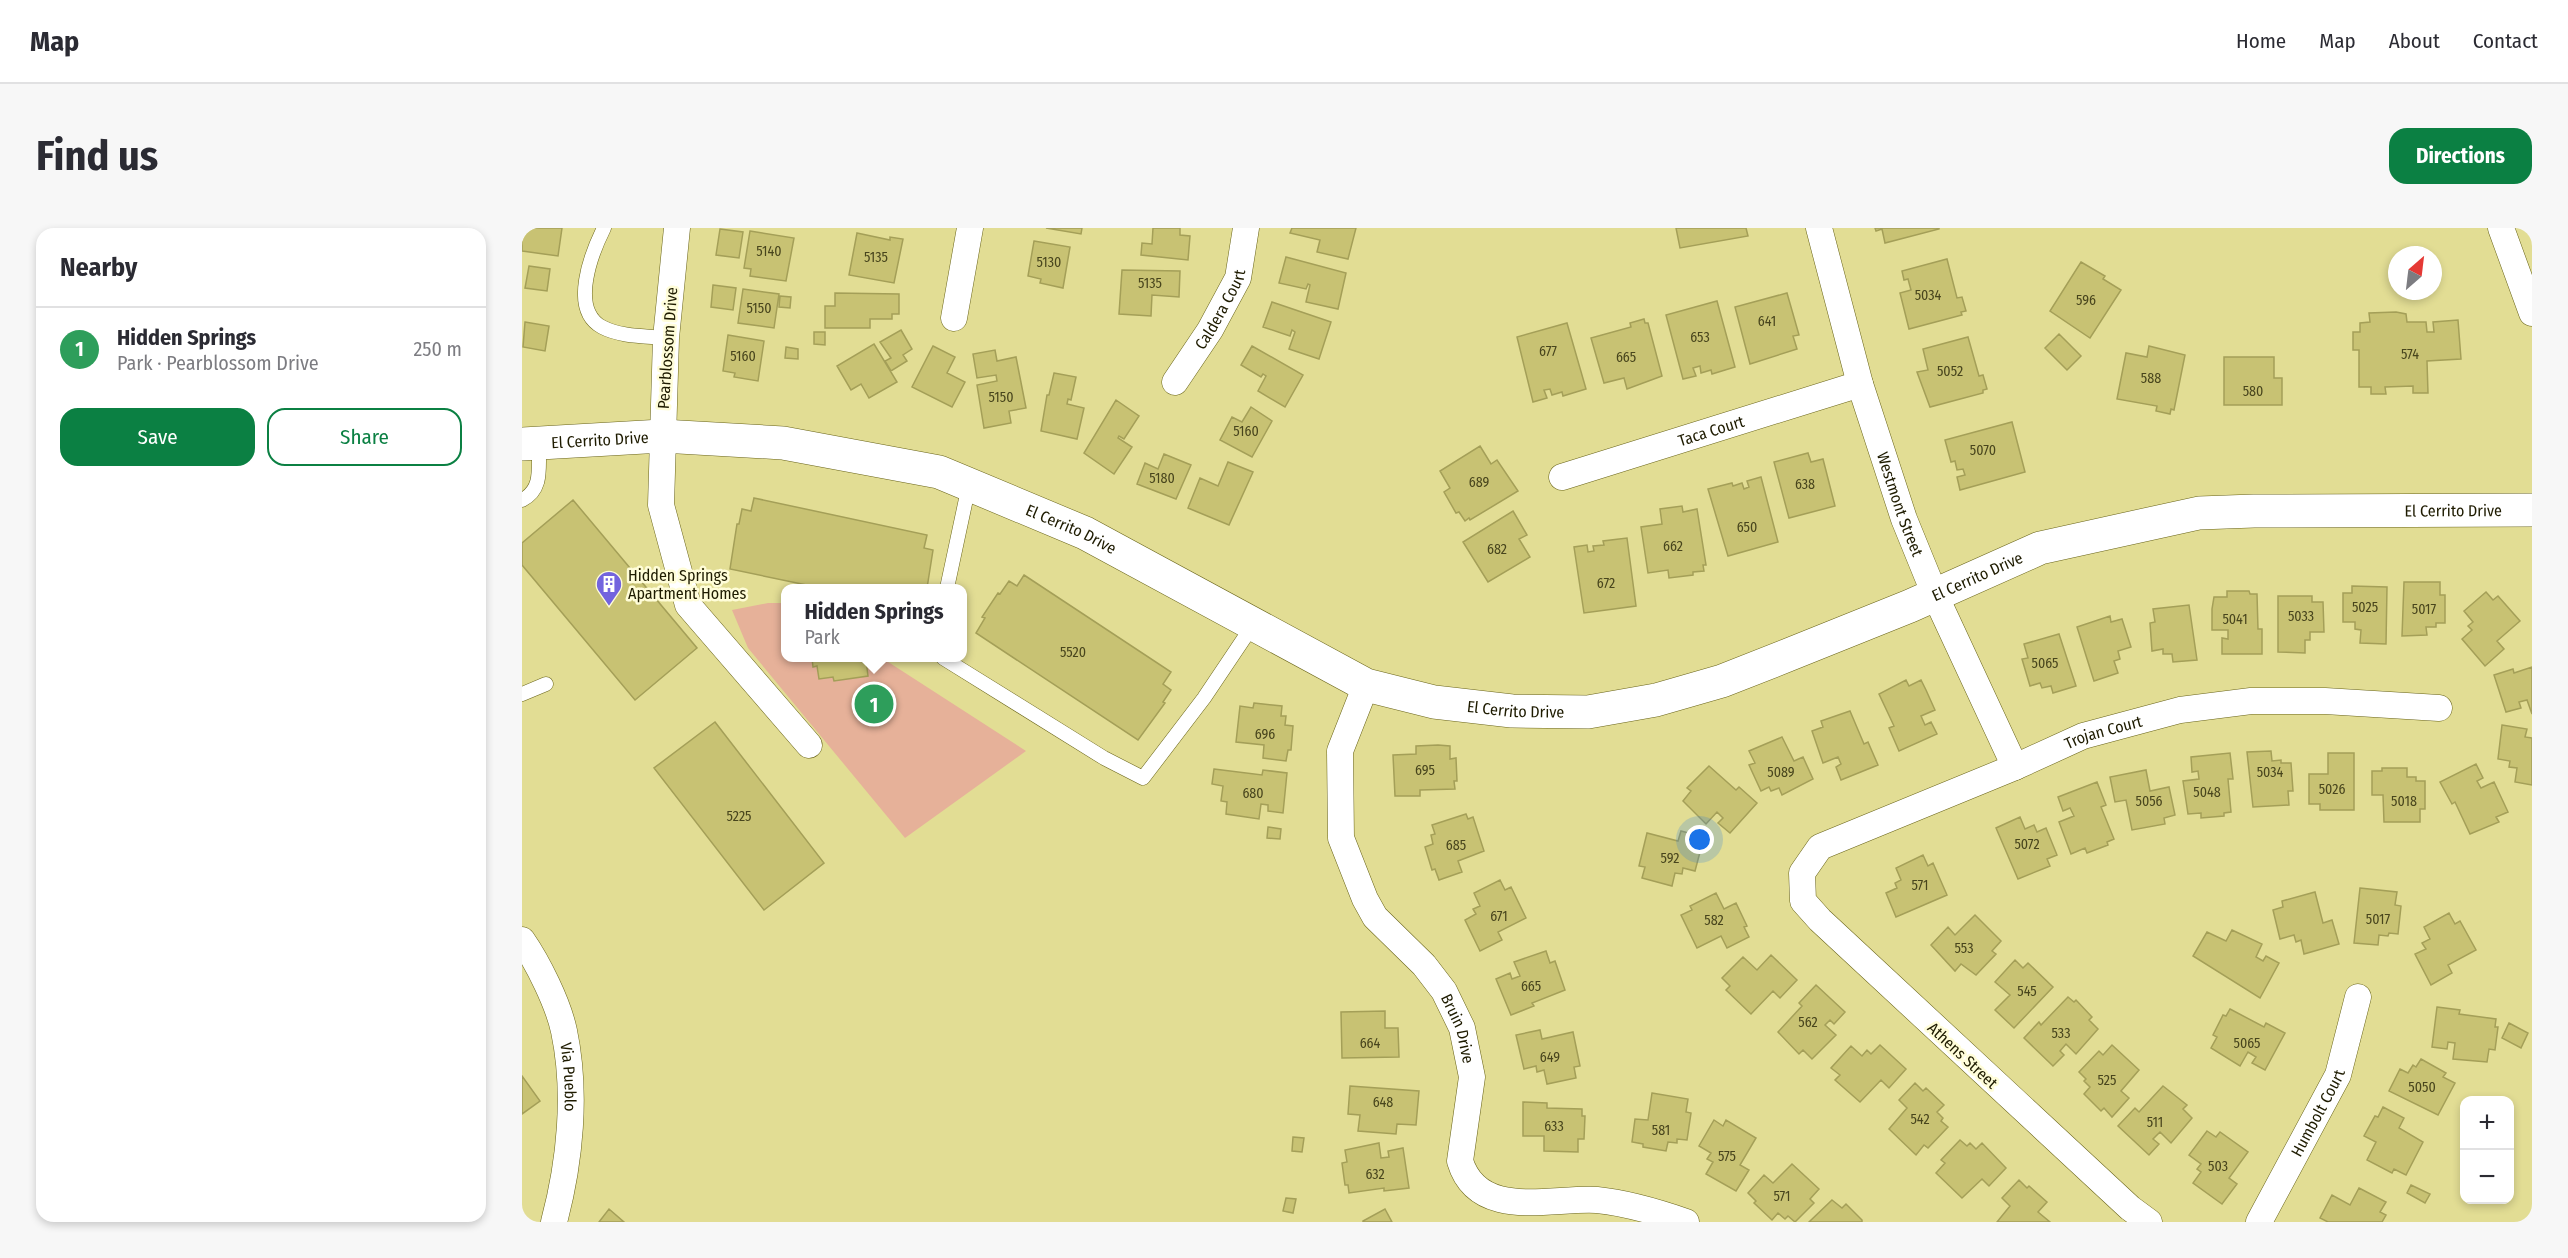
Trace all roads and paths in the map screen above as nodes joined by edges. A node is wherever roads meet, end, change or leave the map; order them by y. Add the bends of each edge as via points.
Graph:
1 (604, 228) edge
2 (677, 228) edge
3 (970, 228) edge
4 (1246, 228) edge
5 (1819, 228) edge
6 (2501, 228) edge
7 (2532, 313) edge
8 (954, 318) dead end
9 (666, 339) junction
10 (1175, 382) dead end
11 (1860, 384) junction
12 (662, 436) junction
13 (531, 443) edge
14 (1562, 477) dead end
15 (969, 485) junction
16 (522, 500) edge
17 (2532, 510) edge
18 (948, 584) edge
19 (1935, 595) junction
20 (1253, 625) junction
21 (951, 662) edge
22 (546, 684) dead end
23 (1366, 685) junction
24 (522, 694) edge
25 (2439, 708) dead end
26 (808, 745) dead end
27 (2015, 767) junction
28 (1802, 873) joint
29 (522, 940) edge
30 (2358, 997) dead end
31 (554, 1222) edge
32 (1686, 1222) edge
33 (2149, 1222) edge
34 (2259, 1222) edge

1 - 9 lane via 595,246 583,294 587,308 599,326 621,334
2 - 9 street, Pearblossom Drive
3 - 8 street
4 - 10 street, Caldera Court via 1238,278
5 - 11 street, Westmont Street
6 - 7 street
9 - 12 street, Pearblossom Drive
11 - 14 street, Taca Court
11 - 19 street, Westmont Street via 1904,519
12 - 13 street, El Cerrito Drive
12 - 15 street, El Cerrito Drive via 783,443 939,472
12 - 26 street, Pearblossom Drive via 661,505 688,605
13 - 16 lane via 537,488
15 - 18 lane
15 - 20 street, El Cerrito Drive via 1084,533
17 - 19 street, El Cerrito Drive via 2199,513 2040,548
19 - 23 street, El Cerrito Drive via 1722,681 1656,700 1588,712 1512,711 1434,702
19 - 27 street, Westmont Street
20 - 21 lane via 1143,778 1104,758
20 - 23 street, El Cerrito Drive
22 - 24 lane
23 - 32 street, Bruin Drive via 1340,751 1341,838 1375,917 1424,965 1462,1028 1472,1077 1460,1161 1463,1171 1473,1185 1496,1200 1597,1200 1649,1209
25 - 27 street, Trojan Court via 2251,701 2180,710 2083,736
27 - 28 street, Trojan Court via 1820,847
28 - 33 street, Athens Street via 1803,901 1820,920
29 - 31 street, Via Pueblo via 537,962 564,1030 570,1079 568,1143
30 - 34 street, Humbolt Court via 2338,1075

